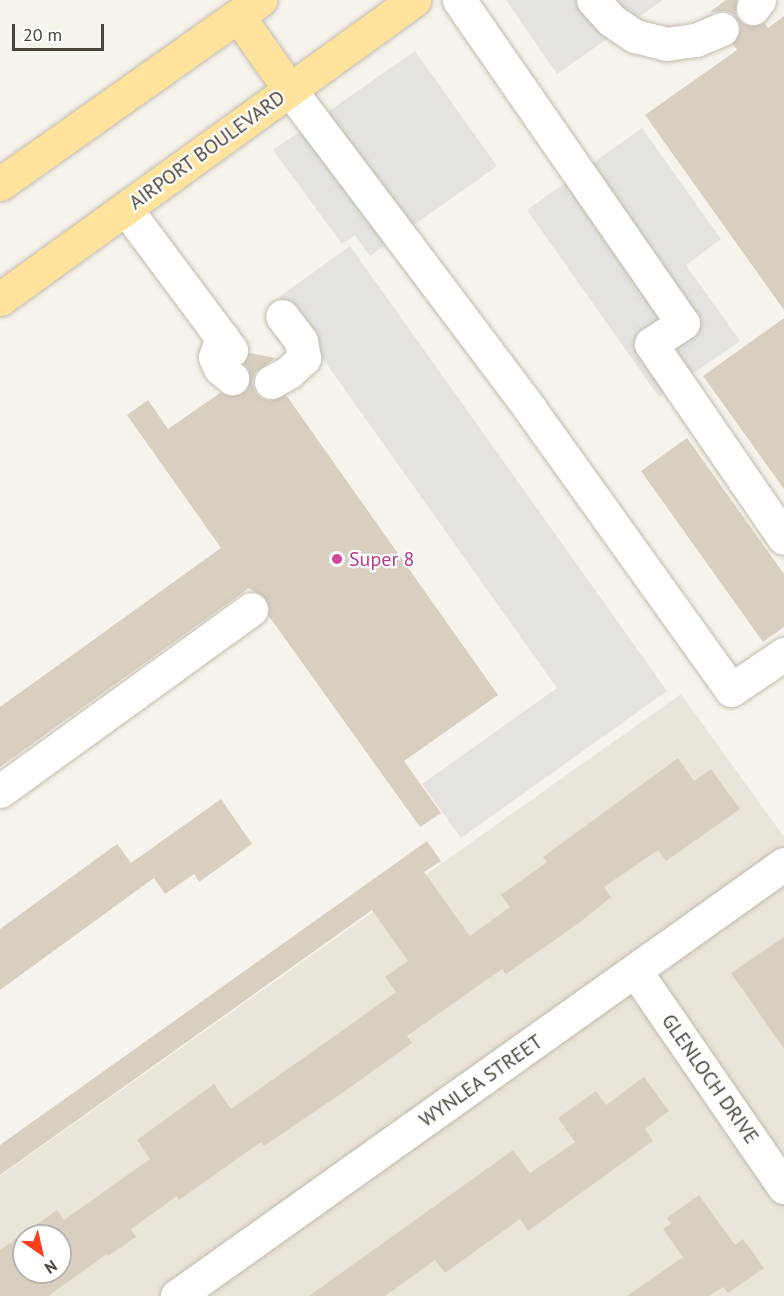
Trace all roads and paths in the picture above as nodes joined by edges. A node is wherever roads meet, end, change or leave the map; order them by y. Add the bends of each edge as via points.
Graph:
1 (414, 0) edge
2 (459, 0) edge
3 (592, 0) edge
4 (249, 8) edge
5 (722, 29) dead end
6 (290, 90) junction
7 (0, 184) edge
8 (126, 209) junction
9 (0, 299) edge
10 (282, 316) dead end
11 (228, 355) dead end
12 (271, 382) dead end
13 (784, 538) edge
14 (251, 609) dead end
15 (784, 654) edge
16 (0, 791) edge
17 (784, 864) edge
18 (636, 972) junction
19 (784, 1187) edge
20 (177, 1296) edge

1 - 6 main road, AIRPORT BOULEVARD
2 - 13 street via 683,323 651,344
3 - 5 street via 610,20 635,36 666,44 696,40
4 - 6 main road
4 - 7 main road
6 - 8 main road, AIRPORT BOULEVARD
6 - 15 street via 530,409 731,690
8 - 9 main road, AIRPORT BOULEVARD
8 - 11 street
10 - 12 street via 301,341 304,358
14 - 16 street
17 - 18 street, WYNLEA STREET
18 - 19 street, GLENLOCH DRIVE
18 - 20 street, WYNLEA STREET

